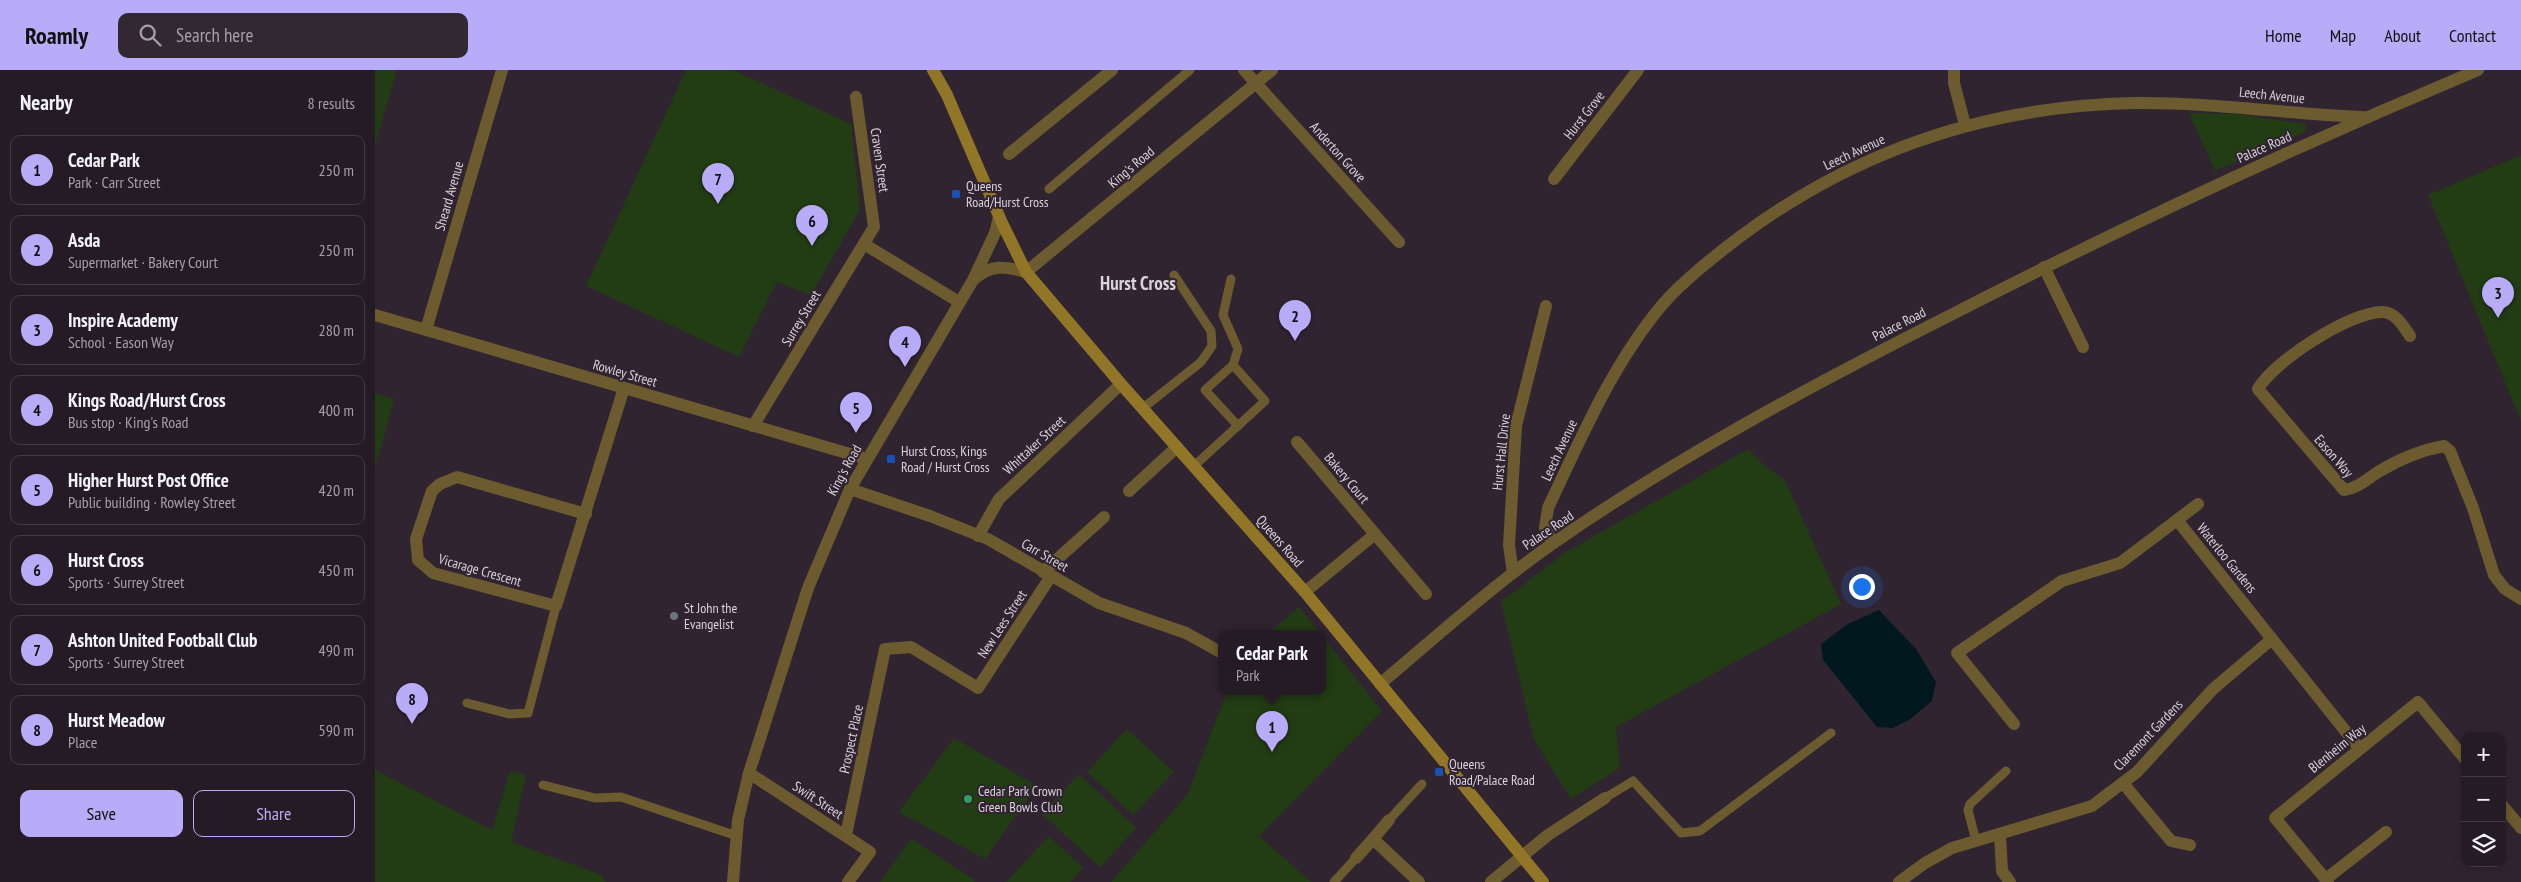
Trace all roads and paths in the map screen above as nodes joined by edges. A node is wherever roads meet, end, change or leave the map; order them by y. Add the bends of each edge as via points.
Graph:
1 (502, 70) edge
2 (933, 70) edge
3 (1112, 70) edge
4 (1191, 70) edge
5 (1244, 70) edge
6 (1272, 70) edge
7 (1638, 70) edge
8 (1954, 70) edge
9 (2478, 70) edge
10 (1255, 84) junction
11 (856, 97) dead end
12 (2365, 118) junction
13 (1965, 125) junction
14 (1009, 154) dead end
15 (1554, 179) dead end
16 (1049, 189) dead end
17 (999, 217) junction
18 (875, 227) joint
19 (1399, 242) dead end
20 (864, 244) junction
21 (2044, 267) junction
22 (1027, 272) junction
23 (1174, 275) dead end
24 (973, 280) junction
25 (1231, 280) dead end
26 (959, 302) junction
27 (1546, 306) dead end
28 (375, 315) edge
29 (426, 330) junction
30 (2410, 336) dead end
31 (2083, 347) dead end
32 (1233, 365) junction
33 (1121, 384) junction
34 (624, 388) junction
35 (1143, 408) junction
36 (753, 426) junction
37 (1238, 426) junction
38 (1297, 442) dead end
39 (1177, 447) junction
40 (867, 459) junction
41 (1194, 466) junction
42 (850, 489) junction
43 (1129, 490) dead end
44 (2198, 504) dead end
45 (585, 514) junction
46 (1104, 517) dead end
47 (2177, 520) junction
48 (1375, 534) junction
49 (978, 536) junction
50 (1553, 543) junction
51 (1513, 573) junction
52 (1047, 574) junction
53 (1305, 592) junction
54 (1426, 594) dead end
55 (2521, 600) edge
56 (556, 606) junction
57 (2272, 638) junction
58 (885, 649) joint
59 (1218, 651) edge
60 (1380, 684) junction
61 (467, 703) dead end
62 (2014, 724) dead end
63 (1831, 733) dead end
64 (2359, 748) junction
65 (2461, 754) edge
66 (2007, 771) dead end
67 (749, 774) junction
68 (2123, 783) junction
69 (1422, 784) dead end
70 (543, 785) dead end
71 (1605, 798) joint
72 (2506, 810) edge
73 (1389, 820) joint
74 (2521, 828) edge
75 (2386, 832) dead end
76 (846, 835) junction
77 (2000, 835) junction
78 (737, 836) junction
79 (1373, 839) junction
80 (1976, 841) junction
81 (2190, 845) dead end
82 (1522, 855) junction
83 (1356, 858) joint
84 (2327, 881) edge
85 (733, 882) edge
86 (848, 882) edge
87 (1333, 882) edge
88 (1419, 882) edge
89 (1491, 882) edge
90 (1543, 882) edge
91 (1899, 882) edge
92 (2011, 882) edge

1 - 29 street, Sheard Avenue
2 - 17 main road, Queens Road via 947,94
3 - 14 street
4 - 16 lane
5 - 10 street, Anderton Grove
6 - 10 street, King's Road
7 - 15 street, Hurst Grove
8 - 13 street via 1954,83
9 - 12 street, Palace Road
10 - 19 street, Anderton Grove
10 - 22 street, King's Road
11 - 18 street, Craven Street
12 - 13 street, Leech Avenue via 2233,106 2134,103 2021,113
12 - 21 street, Palace Road
13 - 50 street, Leech Avenue via 1923,138 1831,178 1767,216 1714,257 1663,304 1601,398 1548,508 1545,528
17 - 22 main road, Queens Road
17 - 24 street
18 - 20 street, Surrey Street
20 - 26 street
20 - 36 street, Surrey Street
21 - 31 street
21 - 50 street, Palace Road via 1730,432
22 - 24 street, King's Road via 1003,266 983,272
22 - 33 main road, Queens Road
23 - 35 lane via 1211,331 1212,346 1201,362
24 - 26 street, King's Road
25 - 32 lane via 1223,315 1238,349
26 - 40 street, King's Road
27 - 51 street, Hurst Hall Drive via 1516,426 1509,545
28 - 29 street, Rowley Street
29 - 34 street, Rowley Street
30 - 55 street, Eason Way via 2397,318 2383,312 2347,321 2285,360 2258,389 2343,490 2358,487 2406,458 2444,446 2450,451 2473,508 2494,575 2505,589
32 - 37 lane via 1265,401
32 - 37 lane via 1205,390
33 - 35 main road, Queens Road
33 - 49 street, Whittaker Street via 999,499
34 - 36 street, Rowley Street
34 - 45 street
35 - 39 main road, Queens Road
36 - 40 street, Rowley Street
37 - 41 lane
38 - 48 street, Bakery Court
39 - 41 main road, Queens Road
39 - 43 street
40 - 42 street, King's Road
41 - 53 main road, Queens Road
42 - 49 street, Carr Street
42 - 67 street, King's Road via 808,588
44 - 47 street
45 - 56 street
45 - 56 street, Vicarage Crescent via 457,477 432,491 416,539 418,560 433,573
46 - 52 street, New Lees Street
47 - 57 street, Waterloo Gardens
47 - 62 street, Waterloo Gardens via 2120,563 2063,581 1957,653
48 - 53 street
48 - 54 street, Bakery Court
49 - 52 street, Carr Street
50 - 51 street, Palace Road
51 - 60 street, Palace Road
52 - 58 street, New Lees Street via 978,688 911,647
52 - 59 street, Carr Street via 1099,603 1186,633
53 - 60 main road, Queens Road
56 - 61 lane via 528,713 509,714
57 - 64 street, Waterloo Gardens
57 - 68 street, Claremont Gardens via 2213,689 2137,772
58 - 76 street, Prospect Place
60 - 82 main road, Queens Road
63 - 71 lane via 1701,831 1681,833 1633,781
64 - 65 street, Blenheim Way via 2418,702
64 - 84 street, Blenheim Way via 2275,818
66 - 80 lane via 1970,804 1968,810
67 - 76 street, Swift Street
67 - 78 street, King's Road
68 - 77 street, Claremont Gardens via 2093,806
68 - 81 street via 2171,841
69 - 73 lane
70 - 78 lane via 595,798 621,797
71 - 82 street
72 - 74 street
73 - 79 street
75 - 84 street
76 - 86 street, Swift Street via 870,852
77 - 80 street, Claremont Gardens
77 - 92 street via 2002,871
78 - 85 street, King's Road
79 - 83 street
79 - 88 street
80 - 91 street, Claremont Gardens via 1953,848
82 - 89 street
82 - 90 main road, Queens Road
83 - 87 lane

